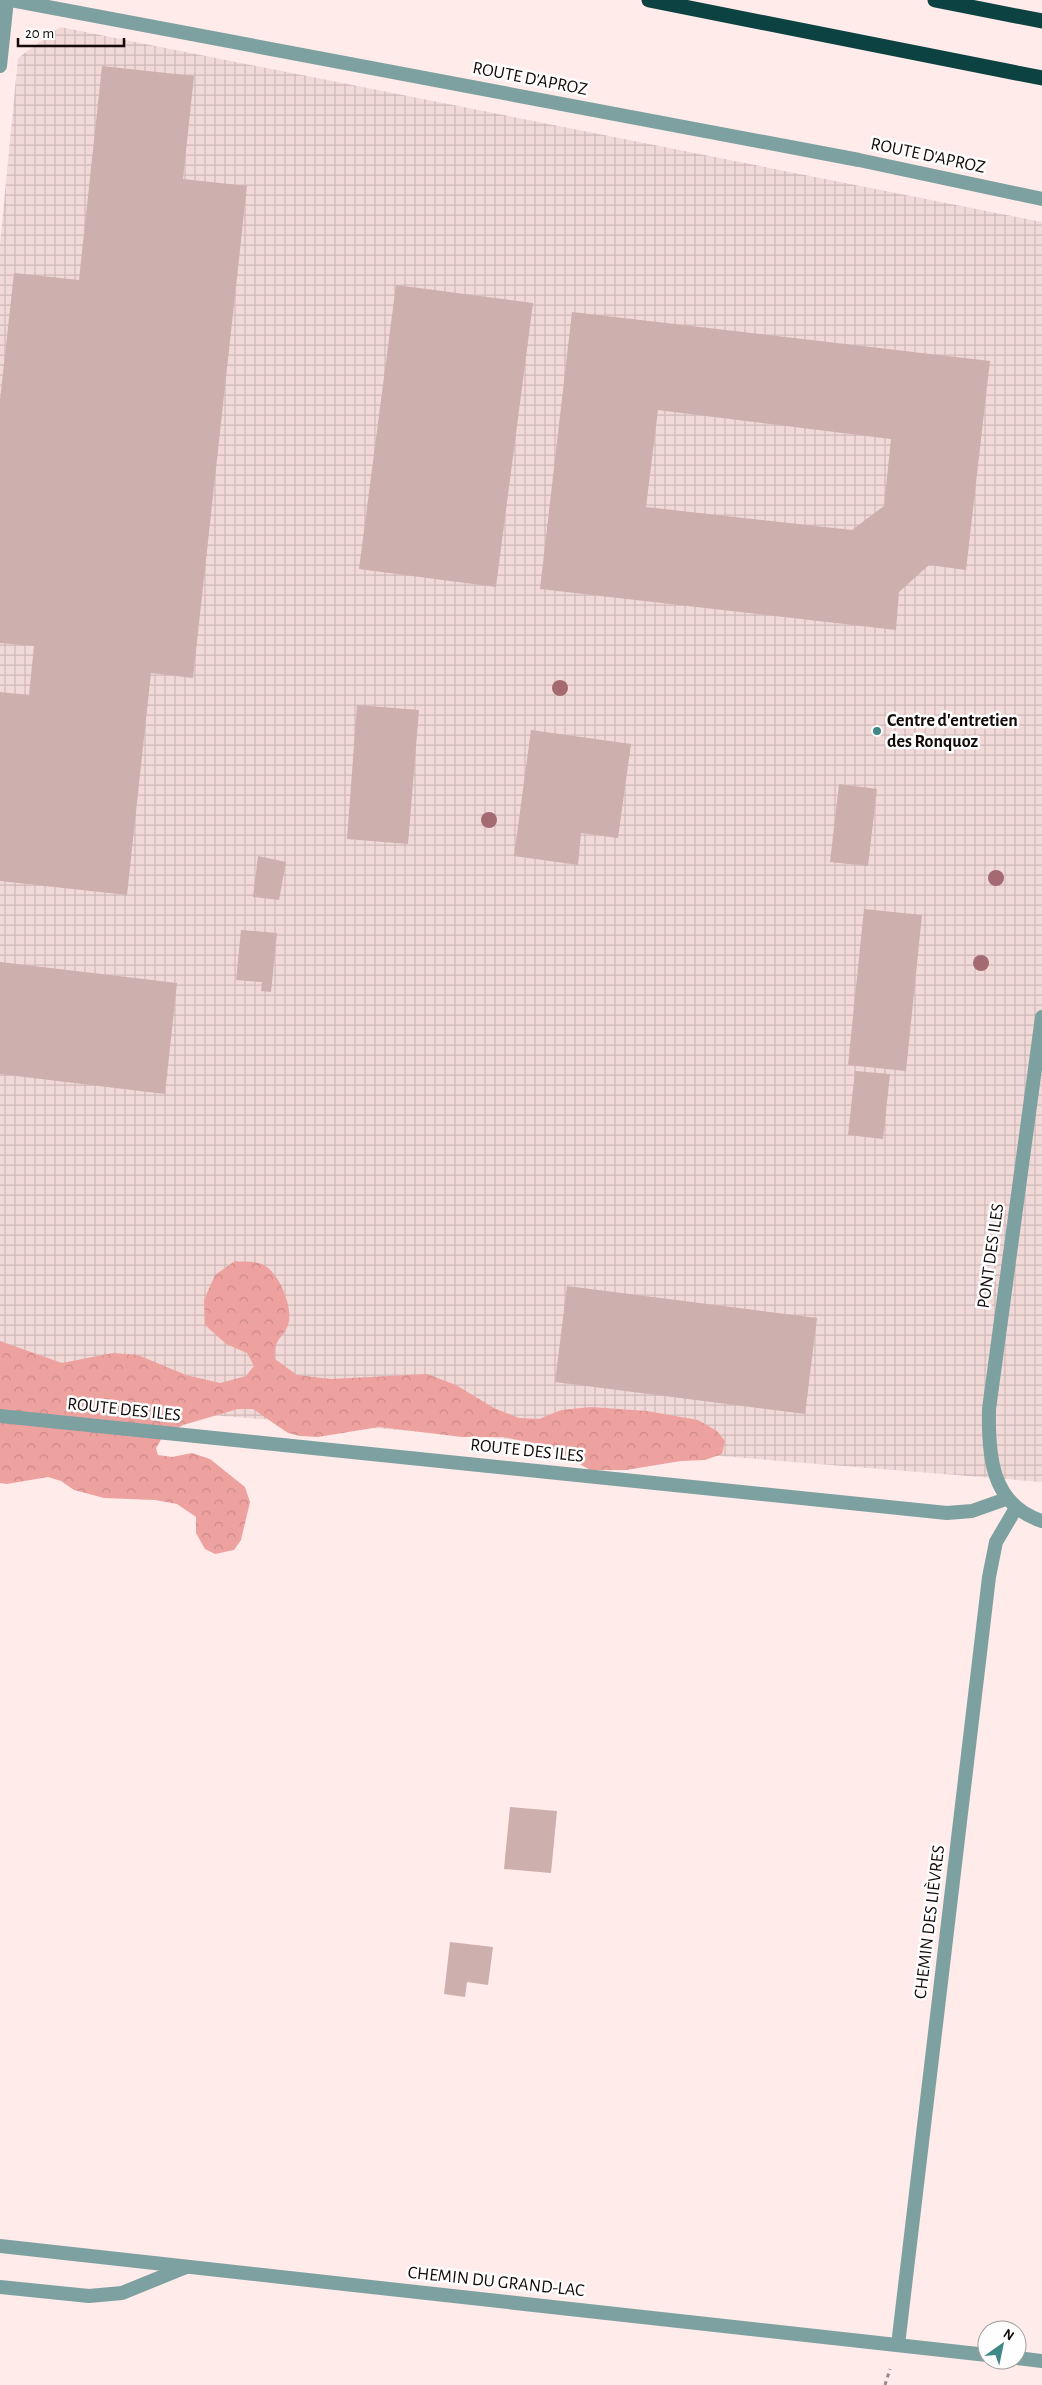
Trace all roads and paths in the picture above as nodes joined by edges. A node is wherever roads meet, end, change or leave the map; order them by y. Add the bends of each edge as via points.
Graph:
1 (7, 0) edge
2 (11, 0) edge
3 (649, 0) edge
4 (935, 0) edge
5 (1042, 21) edge
6 (0, 66) edge
7 (1042, 78) edge
8 (1042, 198) edge
9 (1042, 1016) edge
10 (0, 1416) edge
11 (1011, 1503) junction
12 (1042, 1521) edge
13 (0, 2246) edge
14 (186, 2267) junction
15 (0, 2287) edge
16 (898, 2345) junction
17 (977, 2354) edge
18 (1027, 2359) edge
19 (1042, 2361) edge

1 - 6 street
2 - 8 street, ROUTE D'APROZ via 859,160
3 - 7 highway
4 - 5 highway
9 - 11 street, PONT DES ILES via 989,1410 988,1439 992,1467
10 - 11 street, ROUTE DES ILES via 947,1513
11 - 12 street
11 - 16 street, CHEMIN DES LIÈVRES via 996,1542 989,1577
13 - 14 street, CHEMIN DU GRAND-LAC
14 - 15 street via 122,2293 89,2296
14 - 16 street, CHEMIN DU GRAND-LAC
16 - 17 street, CHEMIN DU GRAND-LAC
18 - 19 street

